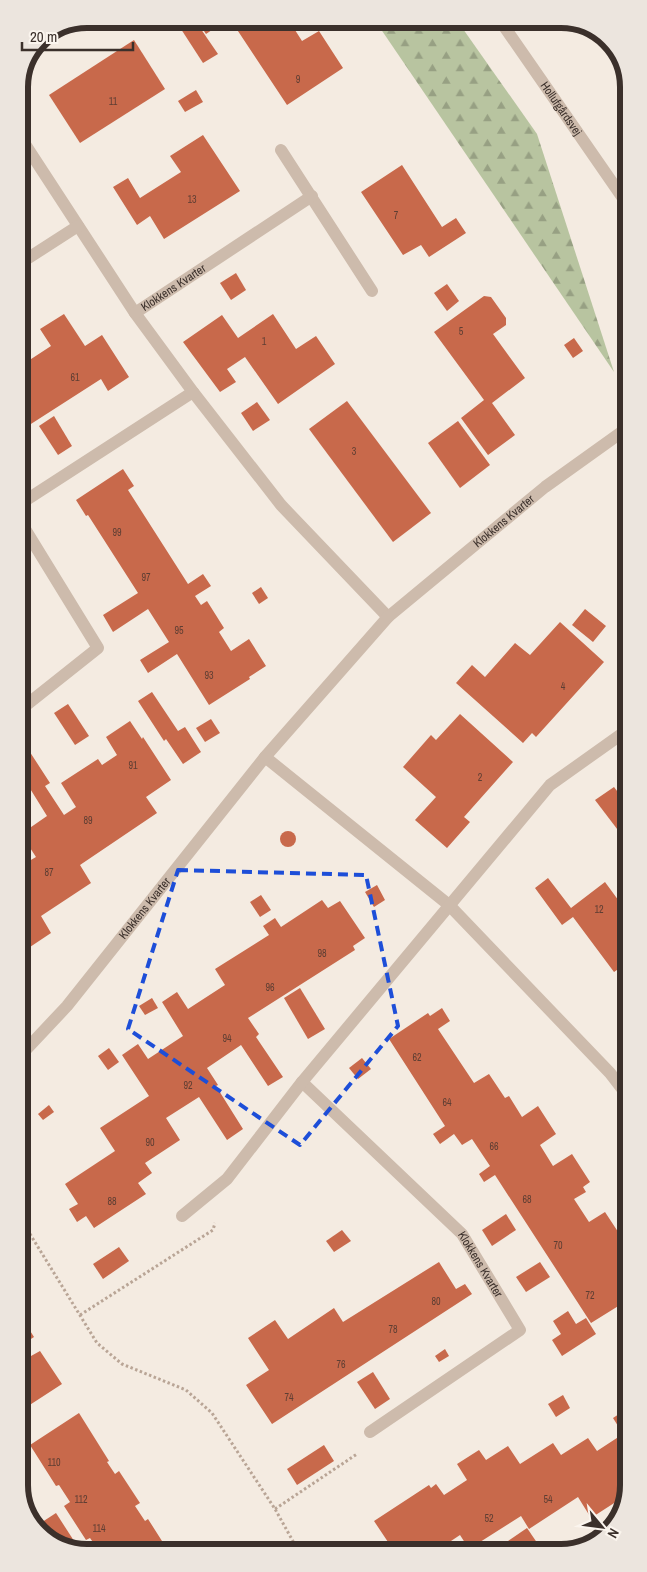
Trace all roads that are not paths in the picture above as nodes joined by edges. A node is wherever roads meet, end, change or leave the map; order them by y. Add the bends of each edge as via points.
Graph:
1 (505, 28) edge
2 (28, 149) edge
3 (281, 150) dead end
4 (620, 195) edge
5 (312, 196) junction
6 (78, 226) junction
7 (28, 258) edge
8 (372, 290) dead end
9 (135, 313) junction
10 (193, 392) junction
11 (620, 433) edge
12 (28, 499) edge
13 (28, 534) edge
14 (388, 617) junction
15 (28, 702) edge
16 (620, 735) edge
17 (264, 758) junction
18 (449, 905) junction
19 (28, 1048) edge
20 (302, 1082) junction
21 (620, 1086) edge
22 (182, 1216) dead end
23 (370, 1432) road end

1 - 4 street, Hollufgårdsvej
2 - 6 street, Klokkens Kvarter
3 - 5 street
5 - 8 street
5 - 9 street, Klokkens Kvarter
6 - 7 street
6 - 9 street, Klokkens Kvarter
9 - 10 street, Klokkens Kvarter
10 - 12 street
10 - 14 street, Klokkens Kvarter via 281,505
11 - 14 street, Klokkens Kvarter via 545,486
13 - 15 street via 98,648
14 - 17 street, Klokkens Kvarter
16 - 18 street via 550,786
17 - 18 street
17 - 19 street, Klokkens Kvarter via 67,1006
18 - 20 street
18 - 21 street
20 - 22 street via 226,1179
20 - 23 street, Klokkens Kvarter via 462,1234 520,1330

